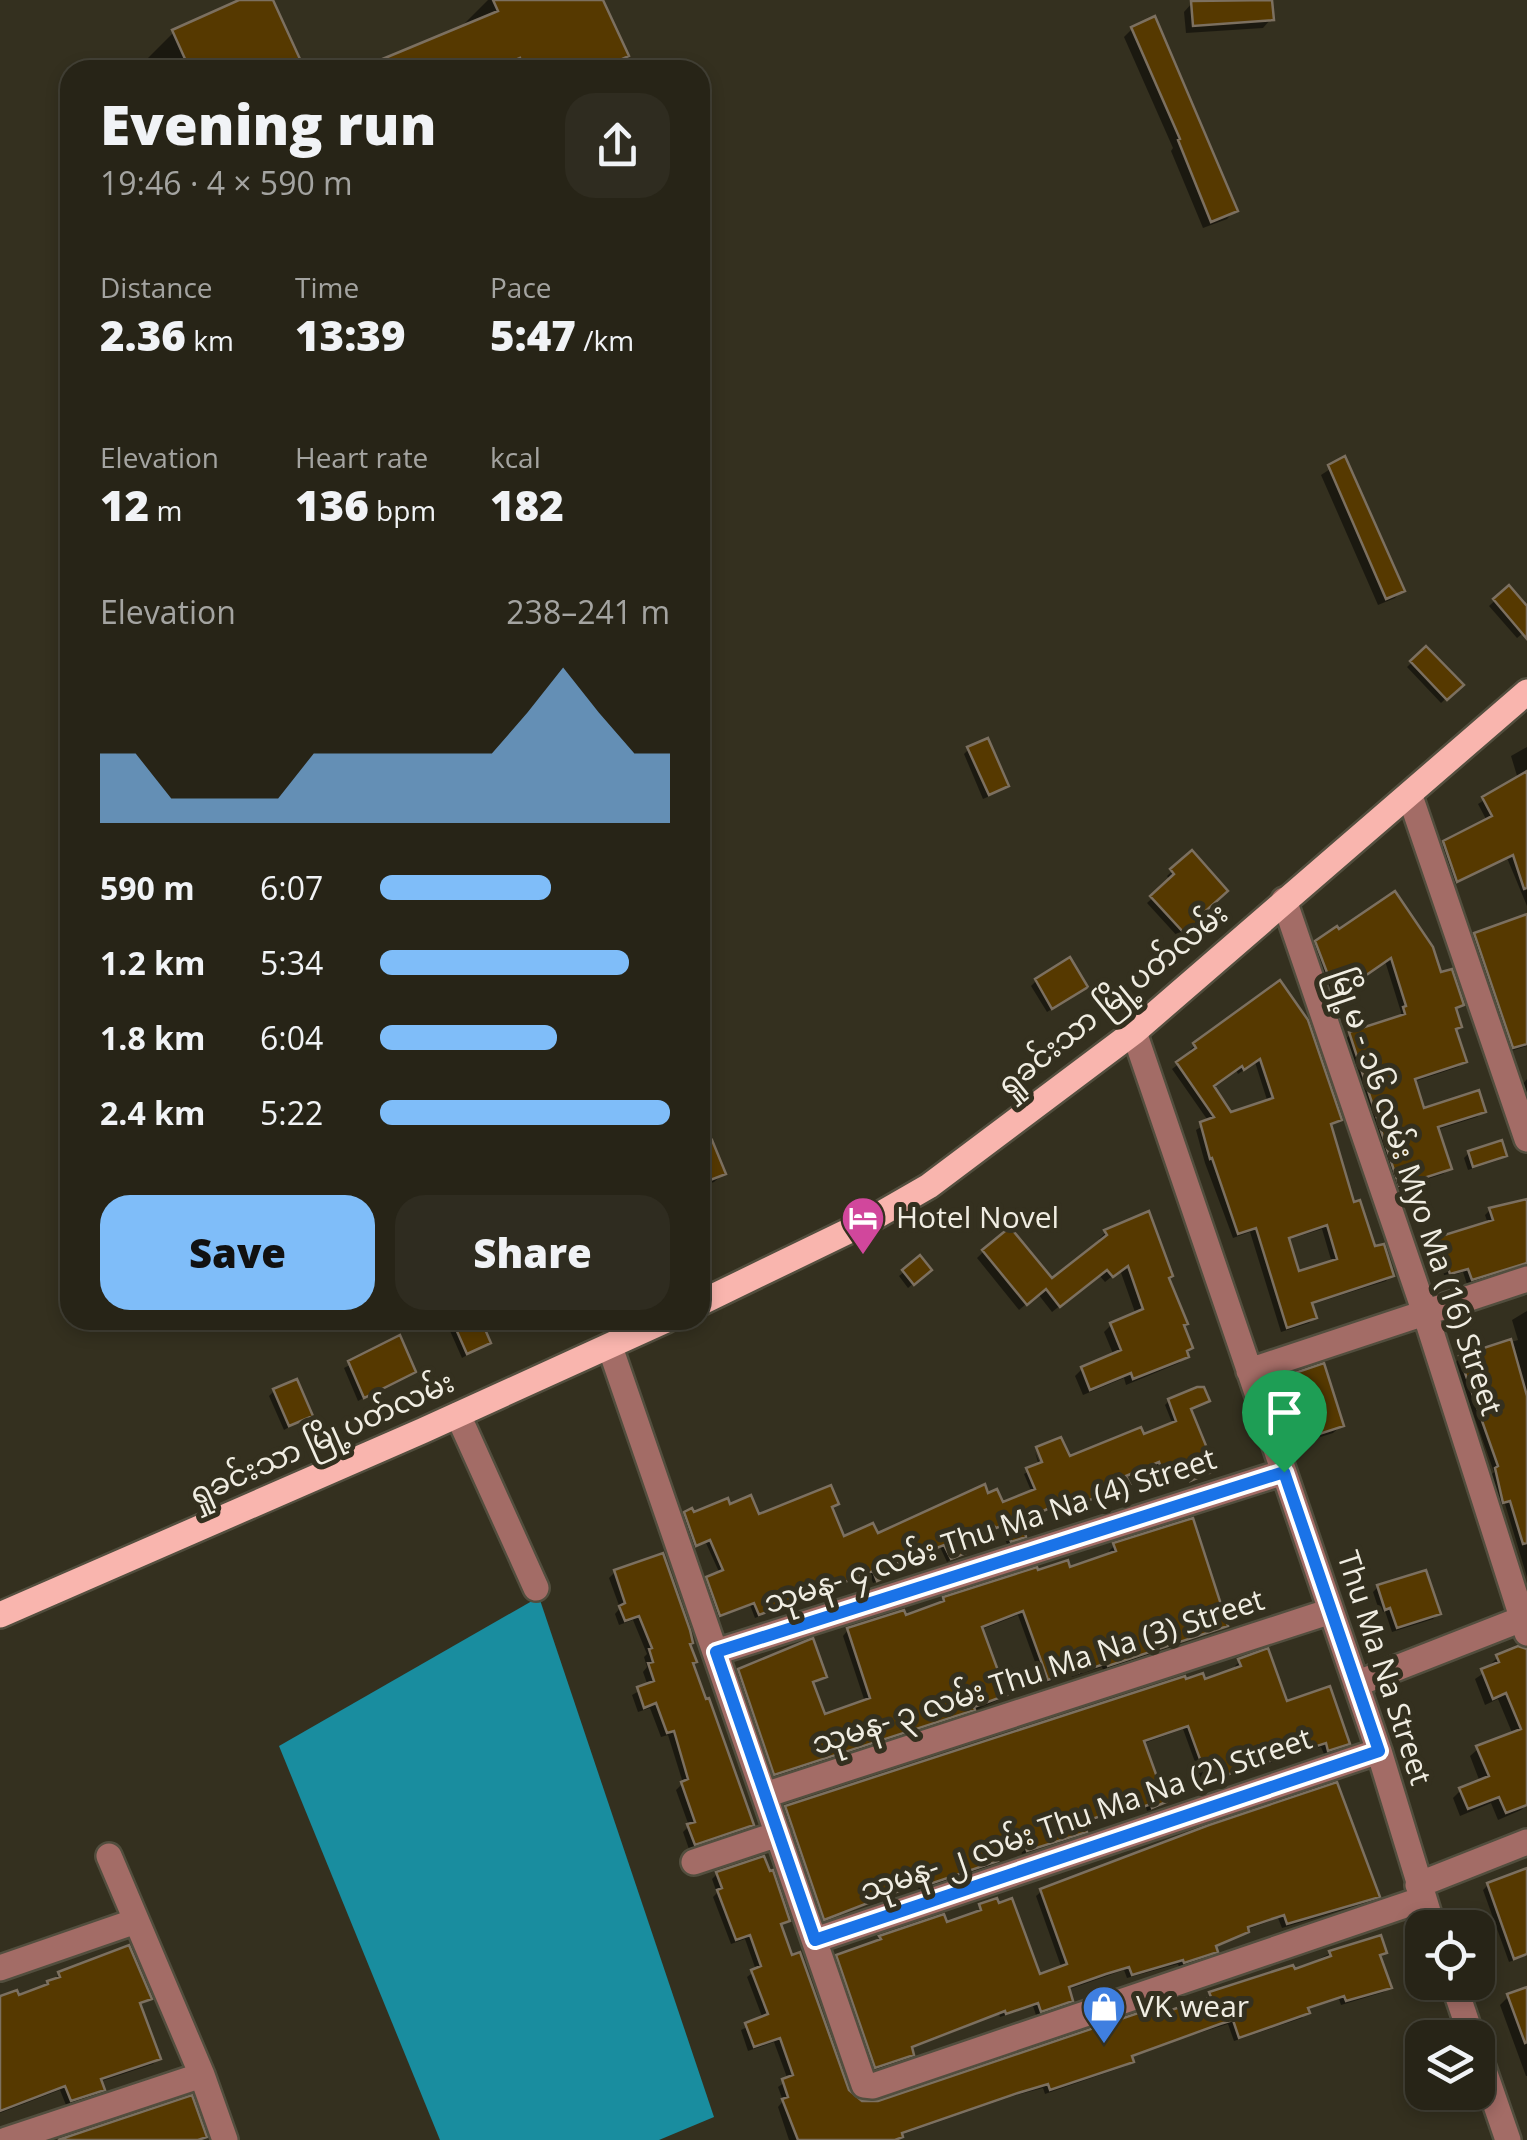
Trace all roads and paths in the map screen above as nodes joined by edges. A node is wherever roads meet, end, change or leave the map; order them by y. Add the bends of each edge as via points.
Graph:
1 (1527, 692) edge
2 (1410, 796) junction
3 (1284, 900) junction
4 (1134, 1032) junction
5 (1527, 1139) edge
6 (1527, 1279) edge
7 (710, 1298) edge
8 (1425, 1313) junction
9 (645, 1330) edge
10 (610, 1347) junction
11 (1249, 1372) junction
12 (458, 1414) junction
13 (1284, 1472) junction
14 (536, 1588) dead end
15 (1332, 1611) junction
16 (0, 1615) edge
17 (1525, 1623) edge
18 (716, 1652) junction
19 (1356, 1684) junction
20 (1379, 1751) junction
21 (765, 1795) junction
22 (778, 1834) junction
23 (1527, 1842) edge
24 (109, 1856) dead end
25 (694, 1862) dead end
26 (1420, 1892) junction
27 (1426, 1910) edge
28 (136, 1921) junction
29 (815, 1940) junction
30 (0, 1968) edge
31 (202, 2074) junction
32 (1495, 2102) edge
33 (6, 2140) edge
34 (225, 2140) edge
35 (1508, 2140) edge

1 - 2 main road, ရှုခင်းသာ မြို့ပတ်လမ်း
2 - 3 main road, ရှုခင်းသာ မြို့ပတ်လမ်း
2 - 5 street
3 - 4 main road, ရှုခင်းသာ မြို့ပတ်လမ်း
3 - 8 street, မြို့မ - ၁၆ လမ်း Myo Ma (16) Street
4 - 7 main road, ရှုခင်းသာ မြို့ပတ်လမ်း via 929,1186
4 - 11 street, Thu Ma Na Street
6 - 8 street
8 - 11 street
8 - 17 street, မြို့မ - ၁၆ လမ်း Myo Ma (16) Street
9 - 10 main road, ရှုခင်းသာ မြို့ပတ်လမ်း
10 - 12 main road, ရှုခင်းသာ မြို့ပတ်လမ်း
10 - 18 street
11 - 13 street, Thu Ma Na Street
12 - 14 street
12 - 16 main road, ရှုခင်းသာ မြို့ပတ်လမ်း
13 - 15 street, Thu Ma Na Street
13 - 18 street, သုမန- ၄ လမ်း Thu Ma Na (4) Street
15 - 19 street, Thu Ma Na Street
15 - 21 street, သုမန- ၃ လမ်း Thu Ma Na (3) Street
17 - 19 street
18 - 21 street
19 - 20 street, Thu Ma Na Street
20 - 26 street, Thu Ma Na Street
20 - 29 street, သုမန- ၂ လမ်း Thu Ma Na (2) Street
21 - 22 street
22 - 25 street
22 - 29 street
23 - 26 street
24 - 28 street
26 - 27 street, Thu Ma Na Street
26 - 29 street via 872,2086 864,2085
28 - 30 street
28 - 31 street
31 - 33 street
31 - 34 street
32 - 35 street

